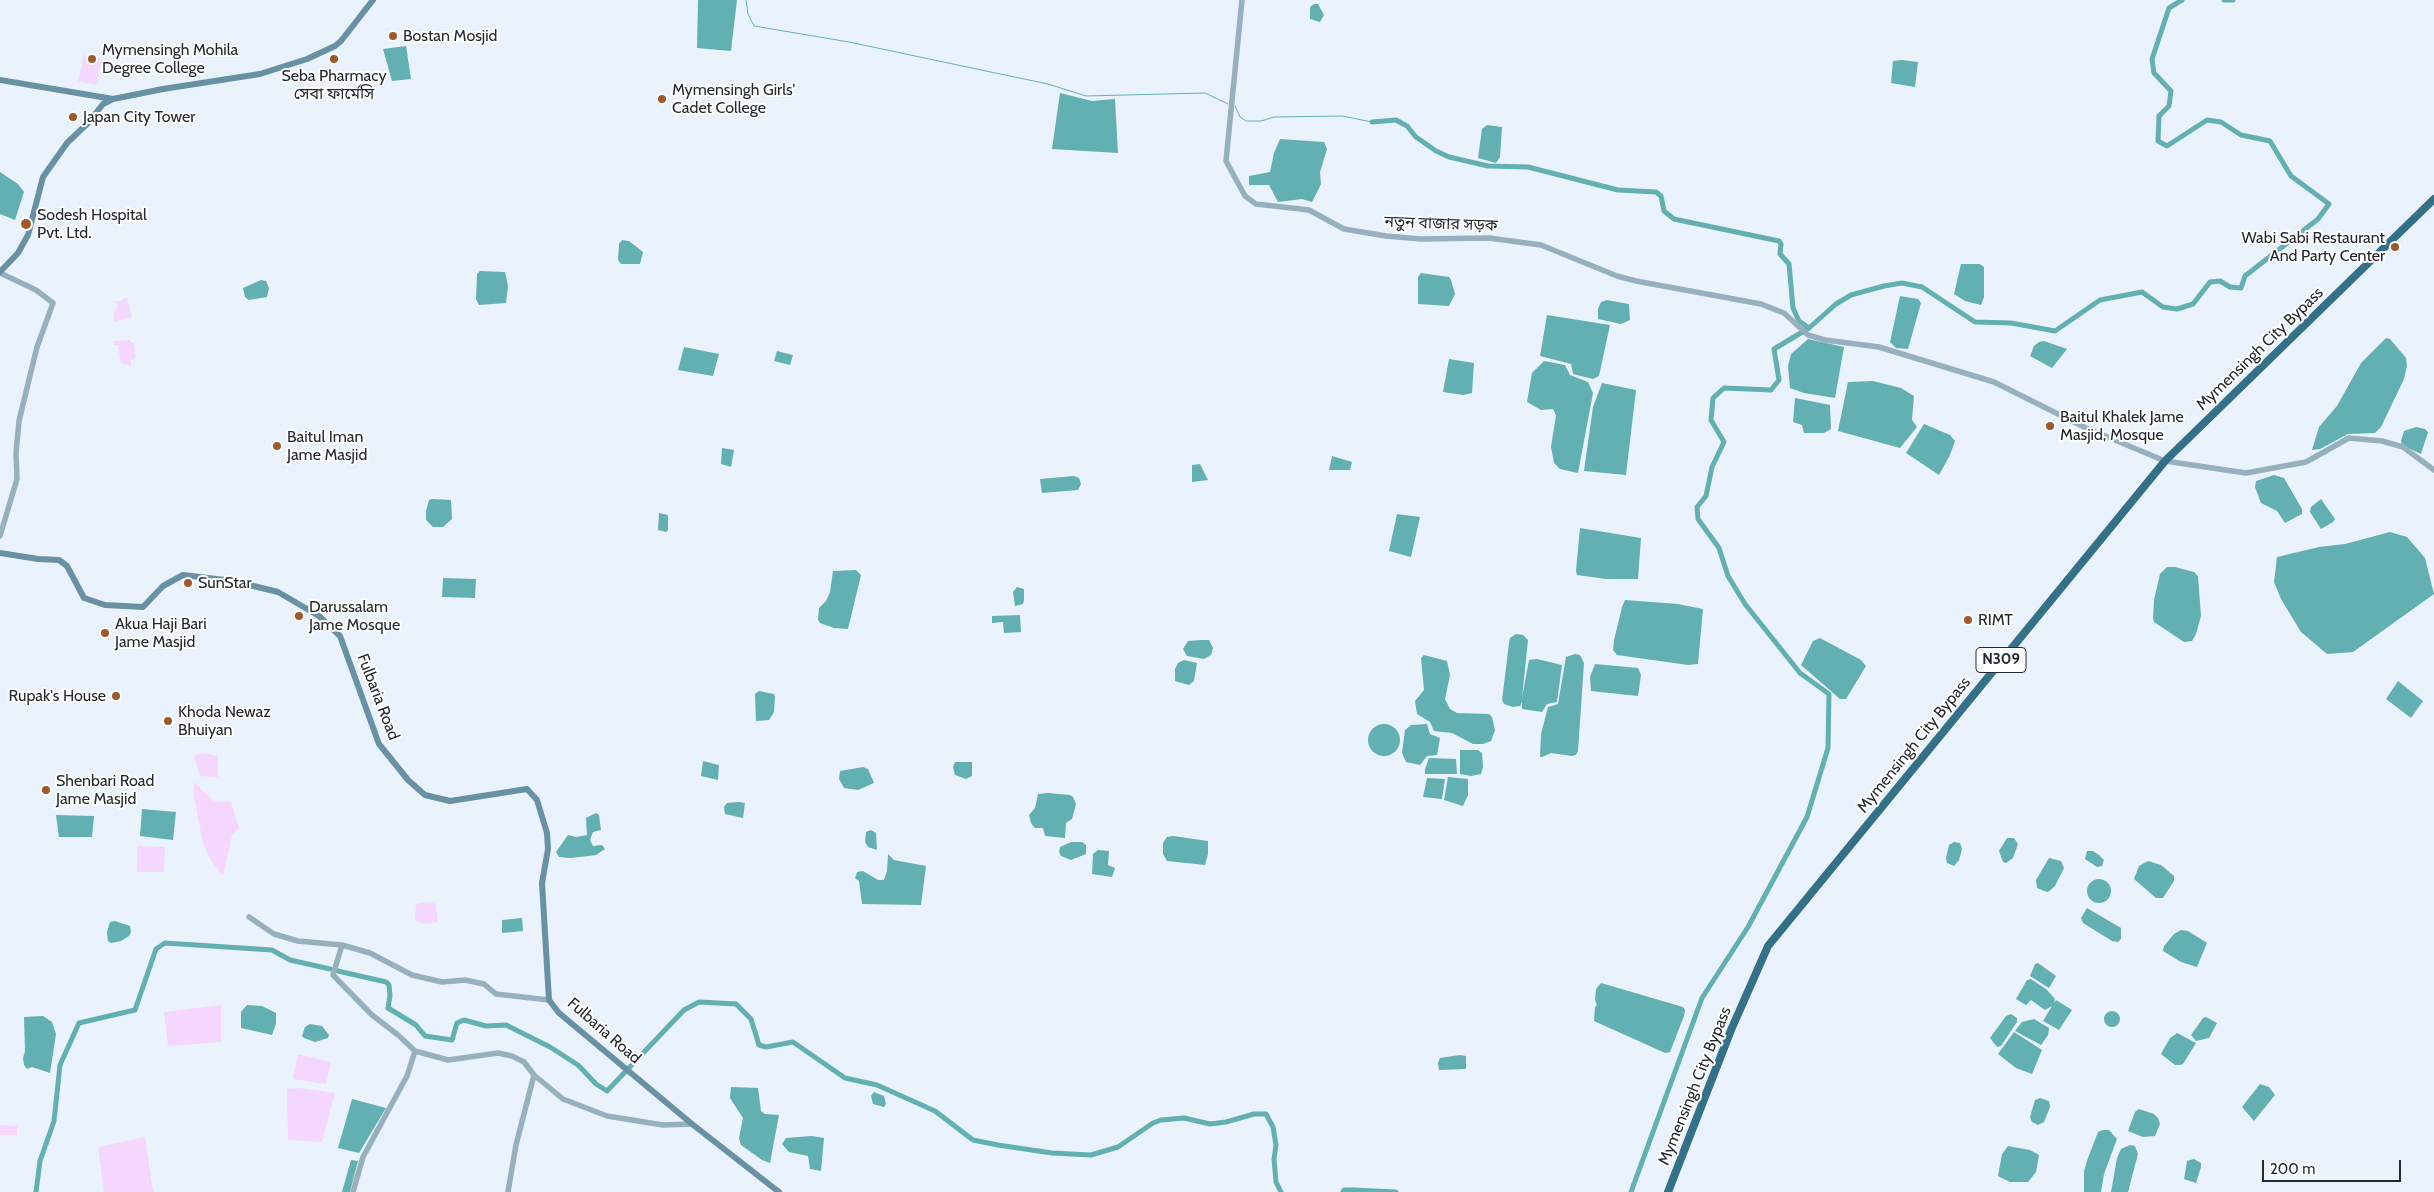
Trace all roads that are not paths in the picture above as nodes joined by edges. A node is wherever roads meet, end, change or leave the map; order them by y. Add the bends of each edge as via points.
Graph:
1 (373, 0) edge
2 (1242, 0) edge
3 (0, 80) edge
4 (112, 100) junction
5 (2434, 199) edge
6 (0, 273) edge
7 (2165, 461) junction
8 (2434, 470) edge
9 (0, 536) edge
10 (0, 553) edge
11 (249, 918) dead end
12 (342, 945) junction
13 (549, 1000) junction
14 (415, 1051) junction
15 (534, 1075) junction
16 (692, 1124) junction
17 (353, 1192) edge
18 (508, 1192) edge
19 (779, 1192) edge
20 (1668, 1192) edge

1 - 4 main road via 341,41 307,59 260,74
2 - 7 street, নতুন বাজার সড়ক via 1226,161 1245,196 1256,204 1309,210 1344,229 1386,236 1489,238 1541,244 1616,276 1774,308 1808,335 1879,347 1994,382 2086,428
3 - 4 main road
4 - 6 main road via 103,104 48,169 28,235 18,253
5 - 7 highway, Mymensingh City Bypass / N309
6 - 9 street via 36,290 53,303 28,383 18,429 17,479
7 - 8 street via 2246,473 2306,462 2349,438 2403,447
7 - 20 highway, Mymensingh City Bypass / N309 via 1768,946
10 - 13 main road, Fulbaria Road via 59,560 67,566 84,598 104,605 142,607 163,586 183,575 233,581 278,592 319,616 340,636 379,744 408,780 425,795 450,801 527,789 537,800 547,833 548,849 542,883
11 - 12 street via 274,934
12 - 13 street via 370,953 412,975 442,982 465,980 484,984 496,994
12 - 14 street via 332,975
13 - 16 main road, Fulbaria Road via 559,1013
14 - 15 street via 448,1060 498,1053 524,1062
14 - 17 street via 408,1076 363,1157
15 - 16 street via 563,1099 607,1116 663,1125
15 - 18 street
16 - 19 main road, Fulbaria Road

